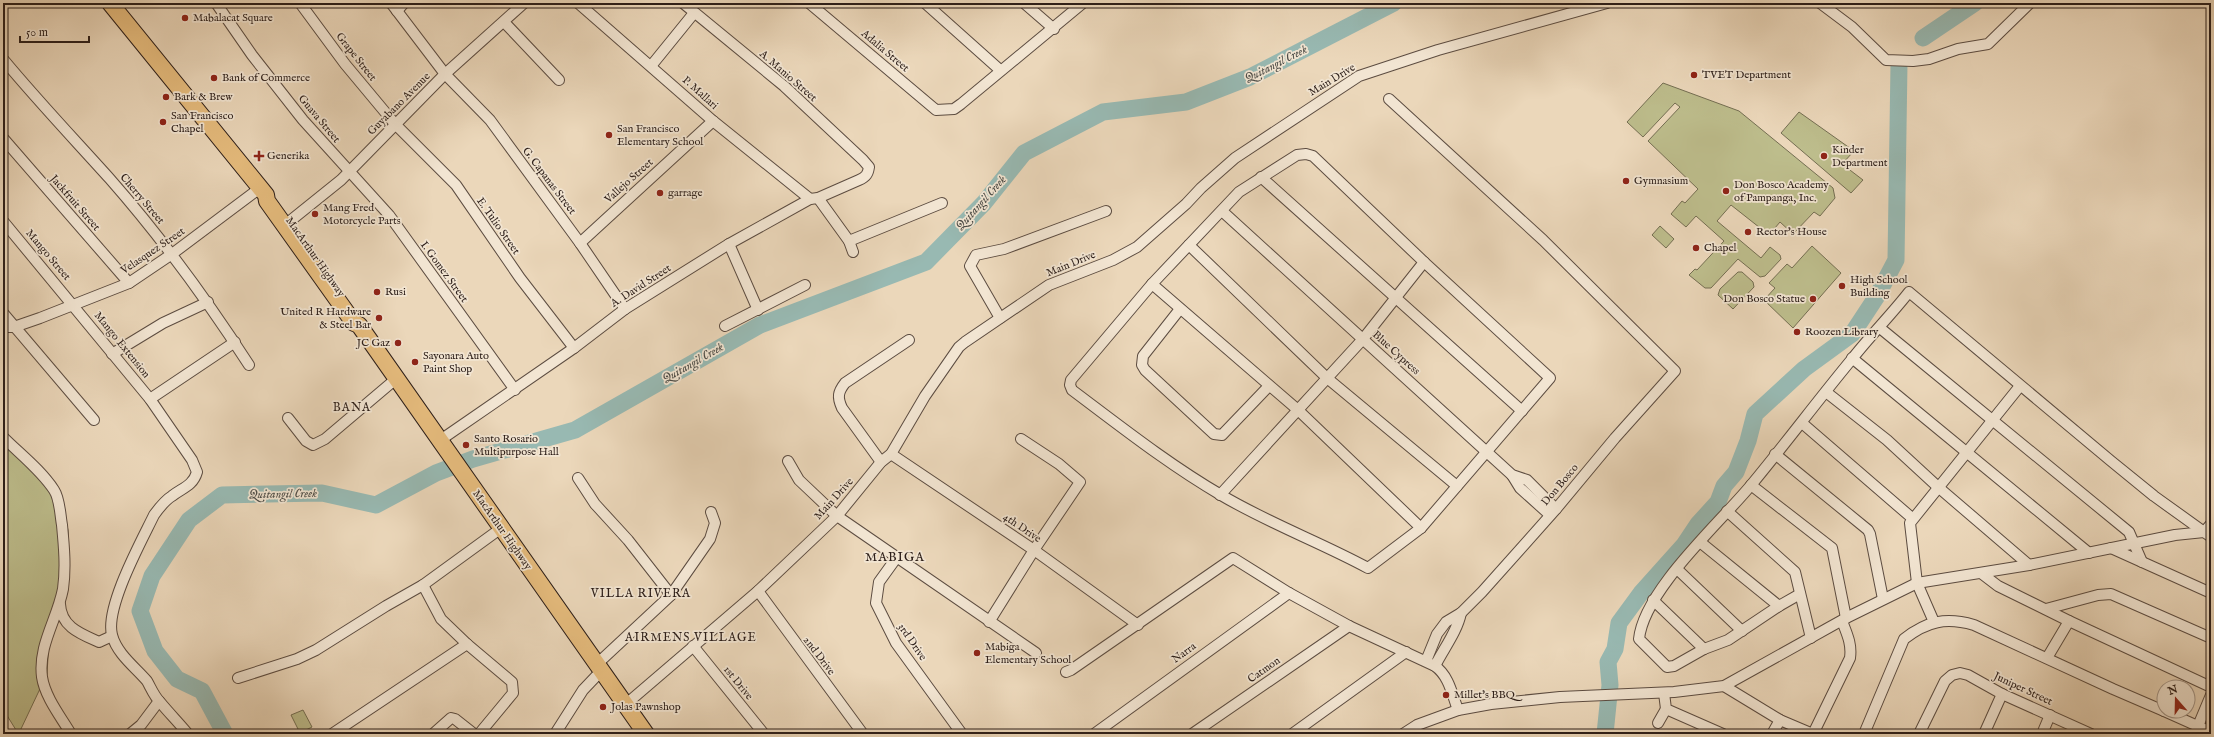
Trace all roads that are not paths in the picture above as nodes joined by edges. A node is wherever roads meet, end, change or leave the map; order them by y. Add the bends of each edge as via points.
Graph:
1 (110, 3) edge
2 (216, 3) edge
3 (300, 3) edge
4 (524, 3) edge
5 (578, 3) edge
6 (683, 3) edge
7 (809, 3) edge
8 (925, 3) edge
9 (1024, 3) edge
10 (1083, 3) edge
11 (1607, 3) edge
12 (1820, 3) edge
13 (2030, 3) edge
14 (398, 6) edge
15 (694, 13) junction
16 (504, 22) junction
17 (1054, 29) junction
18 (3, 59) edge
19 (651, 66) junction
20 (1000, 70) junction
21 (445, 74) junction
22 (559, 80) dead end
23 (1389, 99) dead end
24 (713, 121) junction
25 (395, 124) junction
26 (3, 138) edge
27 (349, 172) junction
28 (868, 172) joint
29 (1261, 177) junction
30 (263, 191) junction
31 (814, 198) junction
32 (942, 202) dead end
33 (1222, 210) junction
34 (1106, 211) dead end
35 (3, 221) edge
36 (290, 221) junction
37 (849, 241) junction
38 (580, 243) junction
39 (729, 244) junction
40 (1189, 245) junction
41 (853, 252) dead end
42 (172, 254) junction
43 (1424, 262) junction
44 (129, 283) junction
45 (1152, 284) junction
46 (805, 286) dead end
47 (1397, 299) junction
48 (208, 302) junction
49 (75, 306) junction
50 (625, 309) junction
51 (1180, 309) junction
52 (758, 310) junction
53 (3, 313) edge
54 (1000, 318) junction
55 (359, 325) junction
56 (725, 326) dead end
57 (14, 327) junction
58 (3, 328) edge
59 (1880, 328) junction
60 (909, 340) dead end
61 (1364, 340) junction
62 (234, 342) junction
63 (574, 348) junction
64 (112, 354) junction
65 (1852, 358) junction
66 (249, 365) dead end
67 (397, 378) junction
68 (1328, 378) junction
69 (1269, 386) junction
70 (2020, 386) junction
71 (515, 390) junction
72 (1826, 392) junction
73 (150, 399) junction
74 (1298, 410) junction
75 (1522, 411) junction
76 (288, 418) dead end
77 (94, 420) dead end
78 (1994, 420) junction
79 (1802, 423) junction
80 (3, 437) edge
81 (1021, 439) dead end
82 (444, 448) junction
83 (1487, 452) junction
84 (1968, 452) junction
85 (891, 454) junction
86 (1774, 454) junction
87 (788, 461) dead end
88 (881, 462) junction
89 (578, 478) dead end
90 (1751, 485) junction
91 (1457, 486) junction
92 (1938, 487) junction
93 (1220, 495) junction
94 (1727, 511) junction
95 (711, 512) dead end
96 (1553, 512) junction
97 (837, 516) junction
98 (1912, 518) junction
99 (1421, 528) junction
100 (500, 529) junction
101 (2209, 531) edge
102 (1700, 542) junction
103 (2133, 544) junction
104 (2111, 548) junction
105 (1034, 550) junction
106 (2089, 553) junction
107 (897, 557) junction
108 (2142, 562) junction
109 (2029, 565) junction
110 (1677, 569) junction
111 (1981, 573) junction
112 (1918, 583) junction
113 (423, 585) junction
114 (758, 591) junction
115 (1289, 593) junction
116 (2211, 593) edge
117 (1800, 594) junction
118 (671, 595) junction
119 (60, 598) junction
120 (1883, 599) junction
121 (1653, 600) junction
122 (1779, 606) junction
123 (2046, 609) junction
124 (1844, 620) junction
125 (2069, 620) junction
126 (989, 622) junction
127 (1934, 622) junction
128 (1138, 625) junction
129 (1349, 626) junction
130 (1742, 631) junction
131 (112, 636) junction
132 (1811, 638) junction
133 (2211, 638) edge
134 (467, 644) junction
135 (693, 646) junction
136 (1704, 649) junction
137 (1406, 652) junction
138 (1036, 653) dead end
139 (2048, 658) junction
140 (1431, 664) junction
141 (599, 667) junction
142 (1066, 672) dead end
143 (238, 678) dead end
144 (1724, 686) junction
145 (2211, 687) edge
146 (1664, 693) junction
147 (2002, 694) junction
148 (2211, 695) edge
149 (159, 701) junction
150 (625, 705) junction
151 (2156, 707) edge
152 (1666, 709) junction
153 (1458, 710) junction
154 (2050, 715) junction
155 (2182, 719) edge
156 (1780, 720) junction
157 (1658, 723) dead end
158 (2198, 726) junction
159 (2211, 732) edge
160 (70, 733) edge
161 (130, 734) edge
162 (188, 734) edge
163 (332, 734) edge
164 (433, 734) edge
165 (474, 734) edge
166 (479, 734) edge
167 (555, 734) edge
168 (646, 734) edge
169 (764, 734) edge
170 (863, 734) edge
171 (962, 734) edge
172 (1094, 734) edge
173 (1192, 734) edge
174 (1292, 734) edge
175 (1403, 734) edge
176 (1723, 734) edge
177 (1772, 734) edge
178 (1813, 734) edge
179 (1864, 734) edge
180 (1919, 734) edge
181 (1984, 734) edge
182 (2042, 734) edge
183 (2091, 734) edge

1 - 30 highway, MacArthur Highway
2 - 27 street, Guava Street via 298,114
3 - 25 street, Grape Street via 345,64
4 - 16 street, Guyabano Avenue
5 - 19 street, P. Mallari
6 - 15 street, A. Manio Street
7 - 20 street, Adalia Street via 936,110 948,110 961,104
8 - 20 street
9 - 17 street
10 - 17 street
11 - 54 street, Main Drive via 1446,48 1359,76 1235,158 1137,247 1113,260 1049,285
12 - 13 street via 1852,27 1886,60 1913,61 1988,44
14 - 21 street, G. Capanas Street
15 - 19 street
15 - 28 street, A. Manio Street via 784,86 864,160 869,167
16 - 21 street, Guyabano Avenue
16 - 22 street
17 - 20 street
18 - 42 street, Cherry Street via 110,179
19 - 24 street, P. Mallari
21 - 25 street, Guyabano Avenue
21 - 38 street, G. Capanas Street via 490,120
23 - 96 street, Don Bosco via 1543,240 1675,371
24 - 31 street, P. Mallari
24 - 38 street, Vallejo Street
25 - 27 street, Guyabano Avenue
25 - 63 street, E. Tulio Street via 456,185 520,278
26 - 44 street, Jackfruit Street
27 - 36 street, Guyabano Avenue
27 - 71 street, I. Gomez Street via 389,215
28 - 31 street, A. David Street via 865,177
29 - 33 street via 1239,192
29 - 43 street via 1297,155 1313,156
29 - 47 street
30 - 36 highway, MacArthur Highway via 273,197
30 - 42 street, Velasquez Street
30 - 55 highway, MacArthur Highway via 267,201 354,323
31 - 37 street, P. Mallari
31 - 39 street, A. David Street
32 - 37 street
33 - 40 street
33 - 61 street, Blue Cypress
34 - 54 street via 1004,249 976,255 970,266
35 - 49 street, Mango Street
36 - 55 highway, MacArthur Highway
37 - 41 street, P. Mallari
38 - 50 street, G. Capanas Street
39 - 50 street, A. David Street
39 - 52 street
40 - 45 street
40 - 68 street
42 - 44 street, Velasquez Street
42 - 48 street, Cherry Street
43 - 47 street
43 - 75 street via 1550,378
44 - 49 street, Velasquez Street
45 - 51 street
45 - 93 street via 1071,380 1070,385 1072,390 1166,460
46 - 52 street
47 - 61 street
47 - 75 street
48 - 62 street, Cherry Street
48 - 64 street via 163,323
49 - 57 street, Velasquez Street
49 - 64 street, Mango Extension
50 - 63 street, A. David Street
51 - 69 street
51 - 69 street via 1143,356 1142,365 1214,434 1222,435
52 - 56 street
53 - 57 street
54 - 85 street, Main Drive via 959,348 925,396
55 - 67 highway, MacArthur Highway
57 - 58 street, Velasquez Street
57 - 77 street
59 - 65 street
59 - 70 street via 1909,292
59 - 78 street
60 - 88 street via 845,383 839,391 838,399 842,408
61 - 68 street
61 - 83 street, Blue Cypress
62 - 66 street, Cherry Street
62 - 73 street
63 - 71 street, A. David Street
64 - 73 street, Mango Extension
65 - 72 street
65 - 84 street
67 - 76 street via 325,439 313,445
67 - 82 highway, MacArthur Highway
68 - 74 street
68 - 91 street
69 - 74 street
70 - 78 street
70 - 101 street via 2110,461
71 - 82 street, A. David Street
72 - 79 street
72 - 92 street via 1887,440
73 - 131 street, Mango Extension via 192,460 197,472 192,483 162,504 148,526 112,612
74 - 93 street
74 - 99 street
75 - 83 street
78 - 84 street
78 - 103 street via 2129,532
79 - 86 street
79 - 98 street
80 - 119 street via 54,491 60,509 64,550 63,588
81 - 105 street via 1059,464 1080,482
82 - 100 highway, MacArthur Highway
83 - 91 street
83 - 96 street, Blue Cypress via 1512,475 1520,488
84 - 92 street
84 - 106 street
85 - 88 street, Main Drive
85 - 105 street, 4th Drive
86 - 90 street
86 - 120 street via 1868,530
87 - 97 street via 799,480
88 - 97 street, Main Drive
89 - 118 street via 595,504 628,540
90 - 94 street
90 - 124 street via 1832,548
91 - 99 street
92 - 98 street
92 - 109 street
93 - 99 street via 1266,520 1368,568
94 - 102 street
94 - 117 street via 1796,572
95 - 118 street via 714,523 710,539
96 - 140 street, Don Bosco via 1461,613 1446,622 1437,634
97 - 107 street
97 - 114 street, Main Drive
98 - 112 street via 1910,529
100 - 113 street
100 - 141 highway, MacArthur Highway
101 - 103 street
102 - 110 street
102 - 122 street
103 - 104 street
103 - 108 street
104 - 106 street
104 - 108 street
105 - 126 street
105 - 128 street, 4th Drive
106 - 109 street
107 - 126 street
107 - 171 street, 3rd Drive via 879,582 876,603 896,643
108 - 116 street
109 - 111 street
110 - 121 street
110 - 130 street
111 - 112 street
111 - 123 street via 1998,586
112 - 120 street
112 - 127 street
113 - 134 street via 441,619
113 - 143 street via 316,650 297,659
114 - 135 street, Main Drive
114 - 170 street, 2nd Drive
115 - 128 street via 1233,558
115 - 129 street
115 - 172 street, Narra
117 - 122 street
117 - 132 street
118 - 141 street
119 - 131 street via 68,626 99,642
119 - 160 street via 44,644 42,678
120 - 124 street
121 - 136 street
121 - 136 street via 1639,635 1640,642 1667,667 1674,666
122 - 130 street
123 - 125 street
123 - 133 street via 2111,594
124 - 132 street
124 - 178 street via 1849,636 1850,658
125 - 139 street
125 - 145 street
126 - 138 street
127 - 139 street via 1958,620 1974,625
127 - 179 street via 1904,639
128 - 142 street
129 - 137 street
129 - 173 street, Catmon
130 - 136 street via 1728,640
131 - 149 street
132 - 144 street
134 - 163 street
134 - 166 street via 504,674 514,688 513,694
135 - 150 street, Main Drive
135 - 169 street, 1st Drive
137 - 140 street
137 - 174 street
139 - 151 street
140 - 153 street via 1444,675
141 - 150 highway, MacArthur Highway
141 - 167 street
144 - 146 street
144 - 156 street
146 - 152 street
146 - 153 street via 1521,701
147 - 154 street, Juniper Street
147 - 180 street, Juniper Street via 1968,675 1952,675 1945,681
147 - 181 street
148 - 158 street
149 - 161 street via 142,725
149 - 162 street
150 - 168 highway, MacArthur Highway
152 - 157 street
152 - 176 street
153 - 175 street via 1417,725
154 - 182 street
154 - 183 street, Juniper Street
155 - 158 street
156 - 177 street
156 - 178 street
158 - 159 street
164 - 165 street via 451,718

